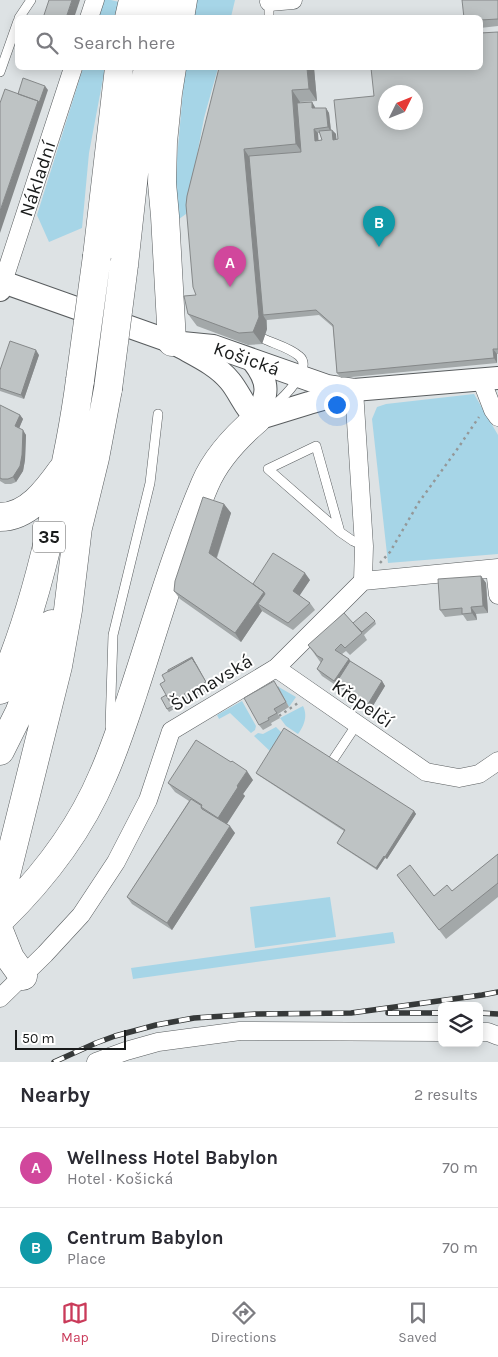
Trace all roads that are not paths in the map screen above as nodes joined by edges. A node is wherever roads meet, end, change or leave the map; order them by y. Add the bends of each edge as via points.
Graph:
1 (31, 0) edge
2 (95, 0) edge
3 (133, 0) edge
4 (160, 0) edge
5 (183, 0) edge
6 (293, 0) edge
7 (269, 10) edge
8 (21, 15) edge
9 (90, 15) edge
10 (130, 15) edge
11 (157, 15) edge
12 (180, 15) edge
13 (15, 28) edge
14 (71, 70) edge
15 (119, 70) edge
16 (148, 70) edge
17 (172, 70) edge
18 (0, 72) edge
19 (1, 286) edge
20 (264, 340) dead end
21 (172, 342) junction
22 (254, 361) junction
23 (299, 377) junction
24 (490, 378) edge
25 (354, 390) junction
26 (495, 410) edge
27 (158, 414) dead end
28 (257, 419) junction
29 (66, 465) junction
30 (0, 517) edge
31 (78, 527) junction
32 (340, 532) junction
33 (364, 546) junction
34 (496, 569) edge
35 (363, 581) junction
36 (498, 595) edge
37 (276, 668) junction
38 (0, 690) edge
39 (357, 724) junction
40 (0, 751) edge
41 (109, 760) junction
42 (333, 760) edge
43 (498, 761) edge
44 (11, 898) edge
45 (0, 920) edge
46 (0, 934) edge
47 (23, 976) junction
48 (0, 998) edge
49 (438, 1032) edge
50 (483, 1032) edge
51 (498, 1036) edge
52 (96, 1062) edge

1 - 8 lane
2 - 9 street
3 - 10 highway
4 - 11 highway
5 - 12 highway
6 - 7 street
13 - 18 lane
14 - 19 street, Nákladní via 9,253
15 - 29 highway, 35, bridge via 97,256
16 - 31 highway, 35, bridge via 108,389
17 - 21 highway via 163,142 162,183
19 - 21 street, Košická
20 - 23 lane via 301,357 303,367
21 - 22 street, Košická via 213,346
21 - 28 street via 222,372
22 - 23 street, Košická
22 - 28 street via 266,387 266,398
23 - 25 street, Košická
23 - 28 lane via 281,400
24 - 25 street, Košická
24 - 26 street
25 - 28 street
25 - 33 street
27 - 41 lane via 150,483 113,635
28 - 41 highway via 228,447 208,477 178,554
29 - 30 highway via 46,492 33,503 15,516
29 - 38 highway, 35 via 33,602
31 - 40 highway, 35 via 49,636
31 - 44 highway via 58,666
32 - 32 lane via 316,446 268,469 282,481
32 - 33 lane
33 - 35 street
34 - 35 street
34 - 36 street
35 - 37 street, Šumavská
37 - 39 street, Křepelčí
37 - 47 street, Šumavská via 171,731 148,800 116,862 82,915
39 - 42 lane
39 - 43 street, Křepelčí via 426,772 459,778 479,774
41 - 44 highway via 86,810 65,844
44 - 45 highway
46 - 47 highway via 10,958
47 - 48 street, Šumavská
49 - 52 street via 240,1031 158,1042
50 - 51 street

